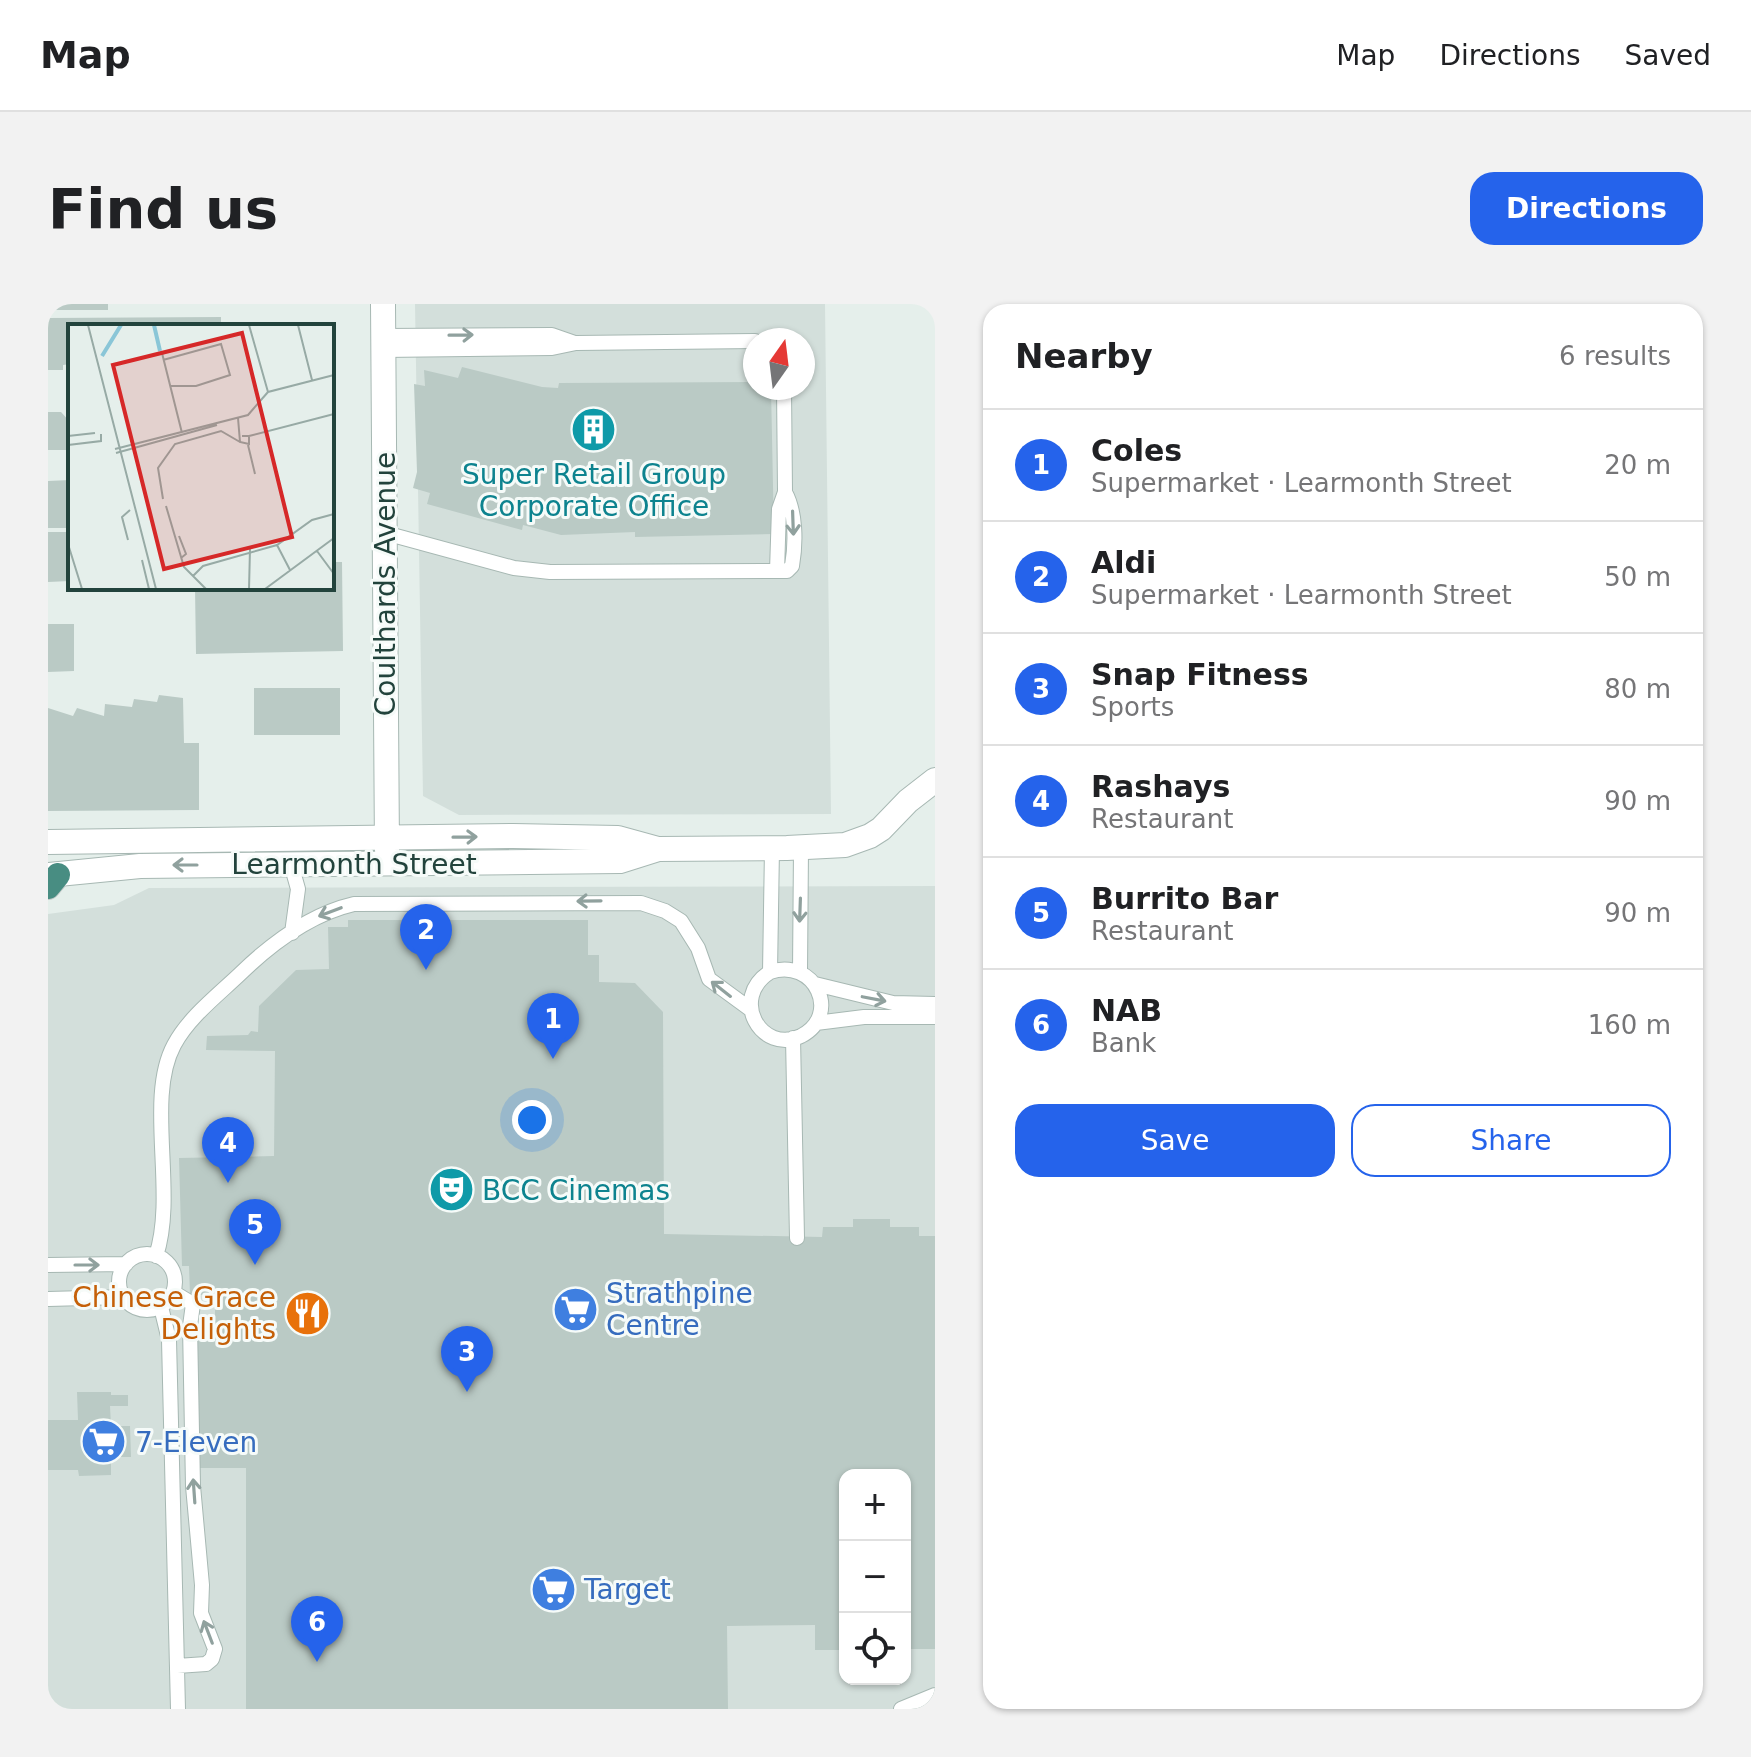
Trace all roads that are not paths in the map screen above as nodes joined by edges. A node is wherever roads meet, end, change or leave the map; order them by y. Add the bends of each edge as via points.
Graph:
1 (383, 304) edge
2 (743, 341) edge
3 (383, 343) junction
4 (784, 400) edge
5 (385, 533) junction
6 (935, 780) edge
7 (387, 837) junction
8 (271, 839) junction
9 (48, 842) edge
10 (772, 848) junction
11 (801, 848) junction
12 (658, 849) junction
13 (282, 864) junction
14 (388, 864) junction
15 (51, 879) edge
16 (292, 933) junction
17 (770, 972) junction
18 (800, 972) junction
19 (815, 984) junction
20 (935, 1004) edge
21 (750, 1009) junction
22 (935, 1017) edge
23 (816, 1023) junction
24 (794, 1045) junction
25 (797, 1238) dead end
26 (156, 1256) junction
27 (126, 1264) junction
28 (48, 1265) edge
29 (173, 1292) junction
30 (123, 1297) junction
31 (48, 1299) edge
32 (161, 1307) junction
33 (177, 1666) junction
34 (935, 1695) edge
35 (178, 1709) edge
36 (901, 1709) edge

1 - 3 street, Coulthards Avenue
2 - 3 lane via 576,343 552,335
3 - 5 street, Coulthards Avenue
4 - 5 lane via 785,492 793,506 794,557 787,571 550,572 514,568
5 - 7 street, Coulthards Avenue
6 - 11 street, Learmonth Street via 870,836 845,845
7 - 8 street, Learmonth Street
7 -> 12 street, Learmonth Street via 618,838
7 - 14 street, Coulthards Avenue
8 - 9 street, Learmonth Street
8 - 13 street
10 - 11 street, Learmonth Street
10 - 12 street, Learmonth Street
10 - 17 lane
11 -> 18 lane
12 - 14 street, Learmonth Street via 620,861
13 - 14 street, Learmonth Street
13 -> 15 street, Learmonth Street via 140,866
13 - 16 lane via 298,889
21 -> 16 lane via 709,979 681,921 641,903 354,904
16 - 26 lane via 261,954 192,1021 169,1056 162,1107 164,1224
17 - 18 lane
17 - 21 lane via 757,982
18 - 19 lane
19 -> 20 lane via 893,1003
19 - 23 lane via 821,1003
21 - 24 lane via 761,1030
22 - 23 lane
23 - 24 lane
24 - 25 lane
26 - 27 lane via 140,1255
26 - 29 lane via 173,1275
28 -> 27 lane
27 - 30 lane via 119,1280
29 - 32 lane
33 -> 29 lane via 206,1664 215,1649 201,1613 193,1486 193,1304
30 - 31 lane
30 - 32 lane via 136,1308
32 - 33 lane via 169,1340
33 - 35 lane
34 - 36 lane

